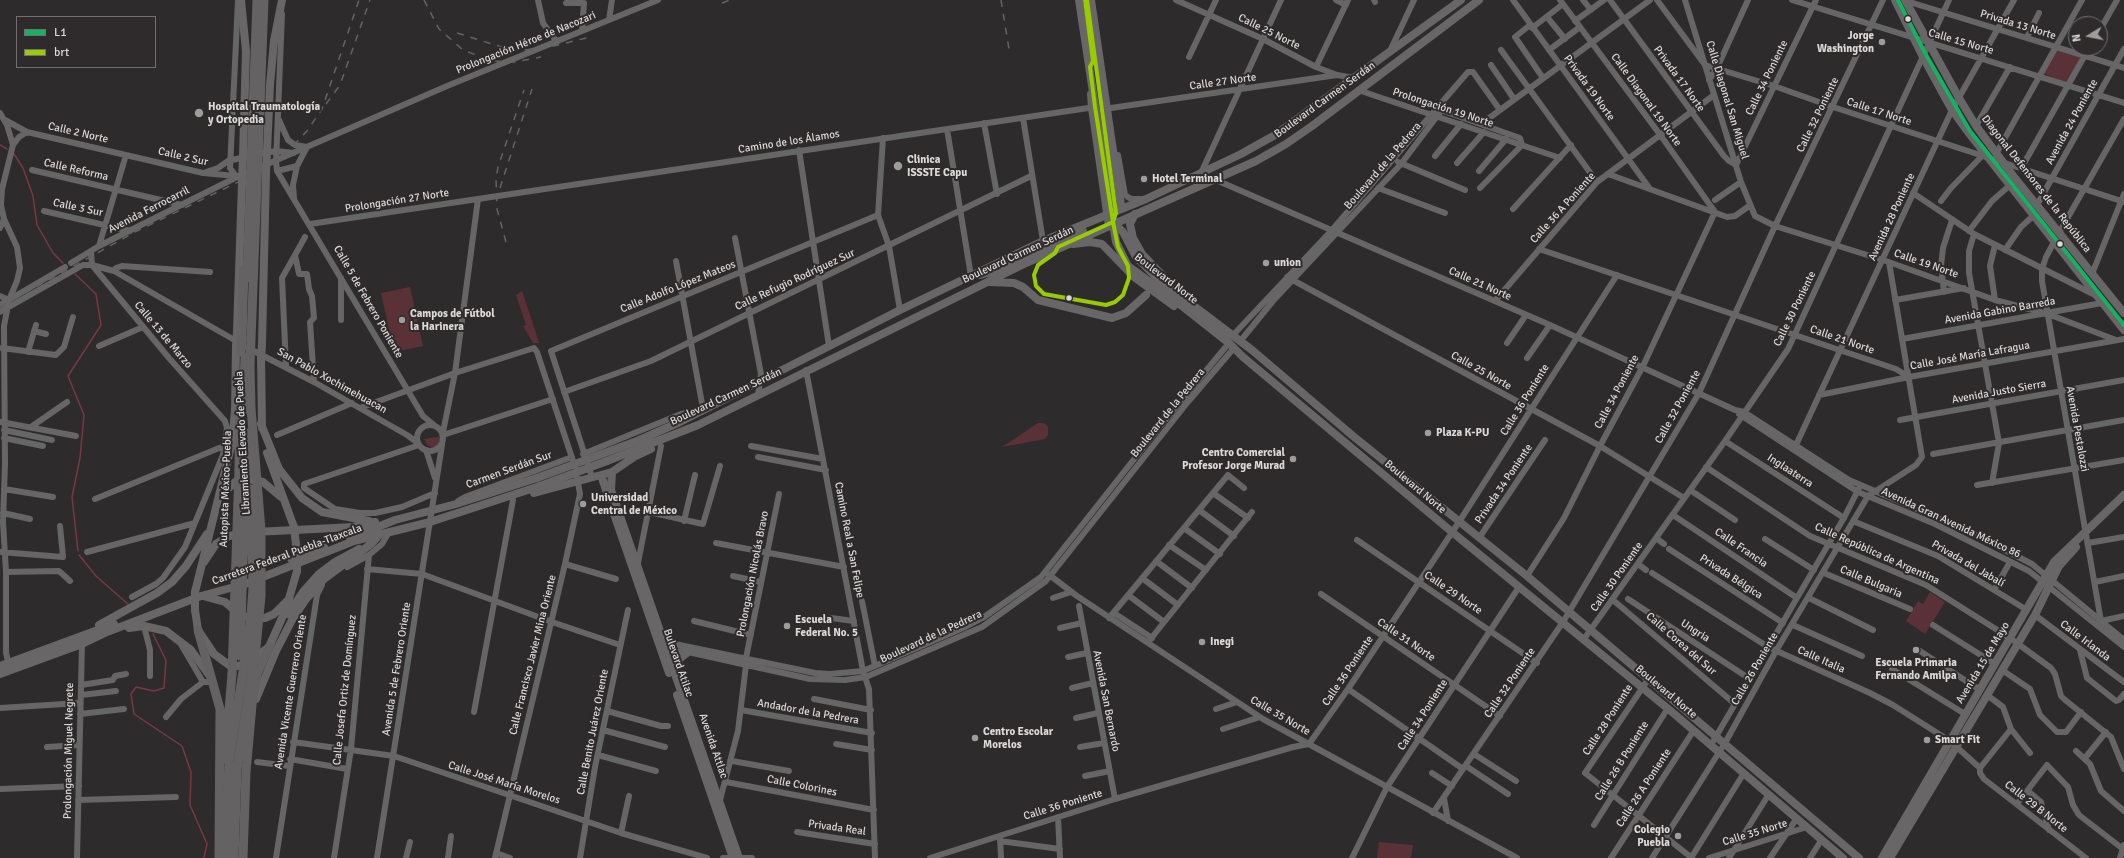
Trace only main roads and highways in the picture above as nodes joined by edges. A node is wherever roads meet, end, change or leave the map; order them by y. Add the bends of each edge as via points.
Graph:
1 (241, 0) edge
2 (253, 0) edge
3 (257, 0) edge
4 (265, 0) edge
5 (283, 0) edge
6 (1079, 0) edge
7 (1090, 0) edge
8 (1461, 0) edge
9 (1479, 0) edge
10 (1895, 0) edge
11 (1906, 0) edge
12 (1357, 76) junction
13 (1367, 84) junction
14 (268, 152) junction
15 (246, 156) junction
16 (1120, 205) dead end
17 (1135, 214) junction
18 (1104, 225) junction
19 (1120, 225) dead end
20 (1067, 244) junction
21 (971, 276) junction
22 (985, 283) junction
23 (934, 295) junction
24 (1146, 296) dead end
25 (939, 304) junction
26 (2124, 313) edge
27 (2124, 330) edge
28 (248, 347) junction
29 (1232, 348) junction
30 (1252, 350) junction
31 (763, 380) junction
32 (778, 385) junction
33 (261, 424) junction
34 (698, 425) junction
35 (634, 457) junction
36 (612, 472) junction
37 (601, 475) junction
38 (539, 482) junction
39 (2124, 495) edge
40 (217, 501) junction
41 (2120, 502) edge
42 (287, 506) junction
43 (458, 513) junction
44 (376, 522) junction
45 (390, 522) junction
46 (209, 533) junction
47 (380, 534) junction
48 (367, 551) junction
49 (200, 568) junction
50 (2047, 581) junction
51 (291, 593) junction
52 (198, 594) junction
53 (278, 629) junction
54 (198, 630) junction
55 (106, 632) junction
56 (86, 633) junction
57 (2014, 641) junction
58 (664, 646) junction
59 (269, 647) junction
60 (688, 652) road end
61 (5, 665) edge
62 (0, 674) edge
63 (236, 674) junction
64 (676, 675) junction
65 (213, 682) junction
66 (249, 729) junction
67 (1953, 743) junction
68 (736, 857) edge
69 (220, 858) edge
70 (225, 858) edge
71 (235, 858) edge
72 (243, 858) edge
73 (1843, 858) edge
74 (1859, 858) edge
75 (1882, 858) edge
76 (1890, 858) edge

1 - 15 main road via 246,51
2 - 15 highway, Autopista México-Puebla
3 - 70 highway, Libramiento Elevado de Puebla, bridge via 244,384 253,520 253,589 250,627 229,760
4 - 14 highway, Autopista México-Puebla
4 - 71 highway, Libramiento Elevado de Puebla, bridge via 250,365 261,530 261,596 256,647 237,769
5 - 14 main road via 270,77
6 - 29 main road, Boulevard Norte, bridge via 1090,67 1093,108 1118,247 1128,266 1172,298
7 - 16 main road
8 - 12 main road, Boulevard Carmen Serdán
9 - 13 main road, Boulevard Carmen Serdán
10 - 27 main road, Diagonal Defensores de la República via 1952,110 1984,156
11 - 26 main road, Diagonal Defensores de la República via 1958,98 1976,126
12 - 13 main road
12 - 21 main road, Boulevard Carmen Serdán via 1275,135 1146,199 1043,241
13 - 17 main road, Boulevard Carmen Serdán via 1286,144 1216,180
14 - 28 highway, Autopista México-Puebla, bridge via 263,175
15 - 28 highway, Autopista México-Puebla, bridge via 239,335
17 - 18 main road, Boulevard Carmen Serdán
17 - 30 main road via 1130,230 1137,246 1152,265 1170,283 1235,333
18 - 20 main road, Boulevard Carmen Serdán
18 - 21 main road via 1070,236 996,271
19 - 30 main road, Boulevard Norte via 1136,258 1147,272
20 - 22 main road, Boulevard Carmen Serdán
20 - 29 main road via 1102,244 1134,277
21 - 23 main road, Boulevard Carmen Serdán
22 - 24 main road via 1014,283 1038,300 1112,318 1126,313
22 - 25 main road, Boulevard Carmen Serdán
23 - 25 main road
23 - 31 main road, Boulevard Carmen Serdán
25 - 32 main road, Boulevard Carmen Serdán
28 - 33 main road, bridge via 261,358
28 - 40 main road
28 - 63 highway, Autopista México-Puebla, bridge
29 - 73 main road, Boulevard Norte via 1668,708
30 - 74 main road, Boulevard Norte via 1649,678
31 - 32 main road via 770,385
31 - 38 main road, Boulevard Carmen Serdán, bridge via 637,441
32 - 34 main road, Boulevard Carmen Serdán
33 - 42 main road via 269,461
33 - 44 main road via 275,462 302,498 322,512 342,518
34 - 35 main road via 686,435
34 - 38 main road, Boulevard Carmen Serdán, bridge via 607,461
35 - 36 main road
35 - 37 main road via 605,468
36 - 37 main road
36 - 58 main road, Bulevard Atilac via 611,490 638,563
37 - 43 main road via 554,486 469,514
37 - 58 main road, Bulevard Atilac
38 - 43 main road, Carretera Federal Puebla-Tlaxcala
38 - 45 main road, Carretera Federal Puebla-Tlaxcala
39 - 41 main road, Avenida 15 de Mayo
40 - 42 main road via 229,486 248,479 268,485
40 - 46 main road
41 - 50 main road, Avenida 15 de Mayo
42 - 51 main road, bridge via 296,536 297,552 297,571
43 - 47 main road, Carretera Federal Puebla-Tlaxcala
44 - 45 main road
44 - 49 main road via 354,527 235,534 216,544
45 - 56 main road, Carretera Federal Puebla-Tlaxcala via 305,553 239,581 203,591
46 - 49 main road
46 - 56 main road via 201,540 186,566 172,582
47 - 48 main road
47 - 52 main road, Carretera Federal Puebla-Tlaxcala via 354,541 245,584
48 - 53 main road via 343,556 320,574 303,592
48 - 66 main road via 318,585 292,620 261,683
49 - 52 main road
50 - 57 main road, Avenida 15 de Mayo via 2027,610
50 - 57 main road, Avenida 15 de Mayo via 2035,615
51 - 52 main road via 277,612 257,619 240,615 220,601
51 - 53 main road
52 - 54 main road, bridge via 195,610
52 - 55 main road, Carretera Federal Puebla-Tlaxcala
53 - 59 main road
54 - 59 main road via 214,654 233,666 250,662
54 - 65 highway
55 - 61 main road, Carretera Federal Puebla-Tlaxcala via 82,644
55 - 65 main road via 144,626 163,629 197,657
56 - 61 main road, Carretera Federal Puebla-Tlaxcala
57 - 67 main road, Avenida 15 de Mayo via 2002,670
57 - 67 main road, Avenida 15 de Mayo via 1995,664 1966,714
58 - 64 main road, Avenida Attlac
58 - 68 main road, Bulevard Atilac
59 - 66 highway via 255,680
60 - 64 main road via 679,660
61 - 62 main road, Carretera Federal Puebla-Tlaxcala
63 - 69 highway, Autopista México-Puebla
63 - 71 highway, Autopista México-Puebla
64 - 68 main road, Avenida Attlac via 720,800
65 - 69 highway via 220,718
66 - 72 highway
67 - 75 main road, Avenida 15 de Mayo
67 - 76 main road, Avenida 15 de Mayo

